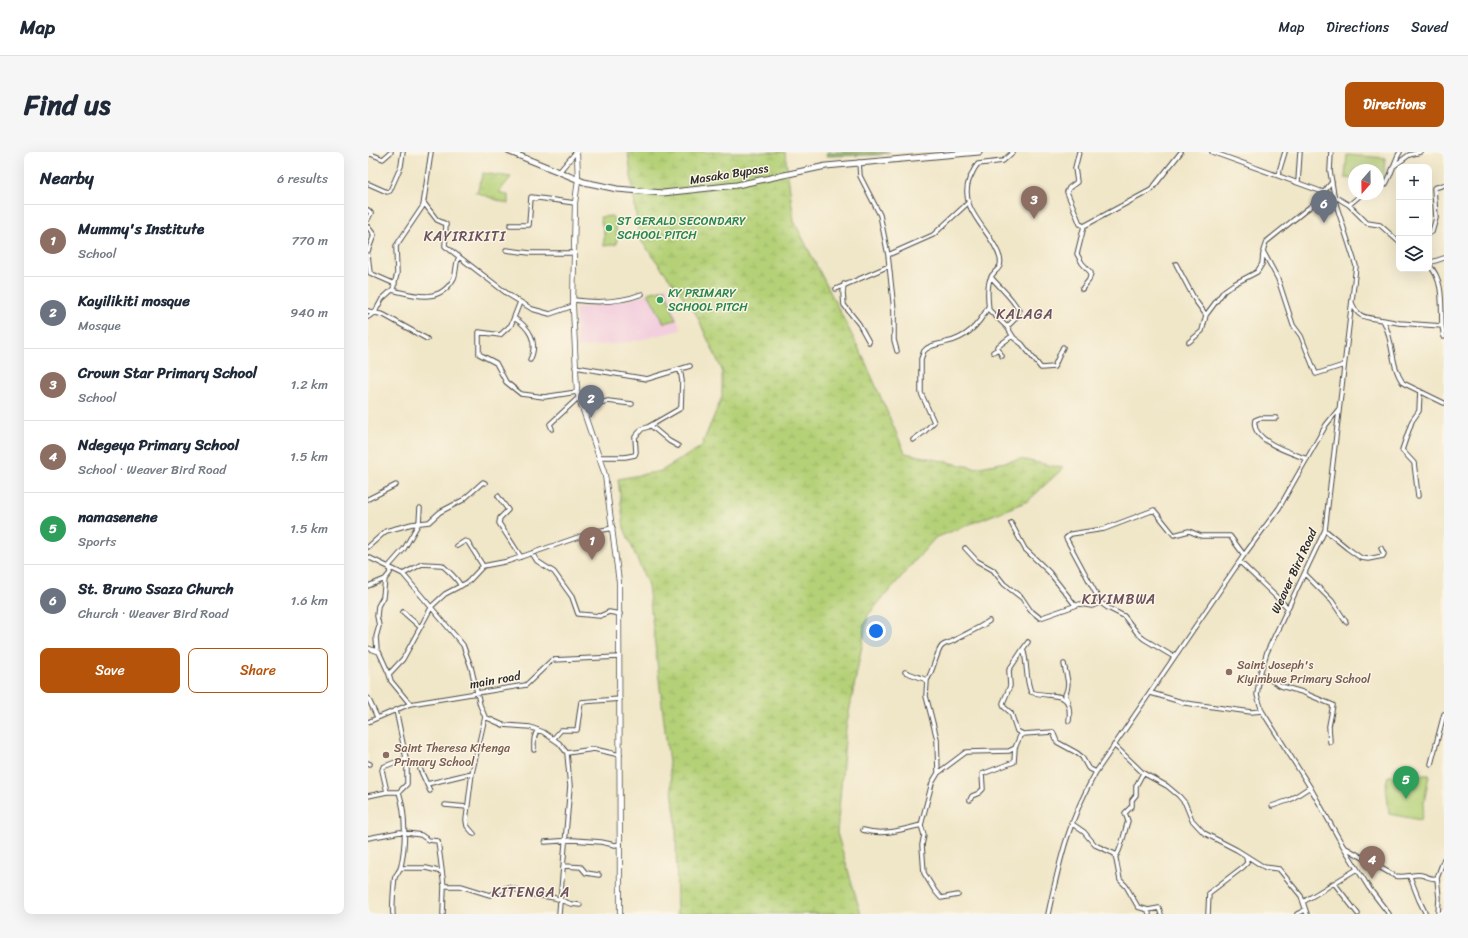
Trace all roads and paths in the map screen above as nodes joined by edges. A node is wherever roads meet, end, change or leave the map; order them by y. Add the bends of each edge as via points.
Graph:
1 (391, 152) edge
2 (403, 152) edge
3 (431, 152) edge
4 (510, 152) edge
5 (576, 152) edge
6 (979, 152) edge
7 (1014, 152) edge
8 (1079, 152) edge
9 (1181, 152) edge
10 (1212, 152) edge
11 (1285, 152) edge
12 (1300, 152) edge
13 (1331, 152) edge
14 (1400, 152) edge
15 (1420, 152) edge
16 (368, 153) edge
17 (1223, 154) edge
18 (859, 162) junction
19 (1394, 166) junction
20 (559, 172) junction
21 (1278, 175) junction
22 (578, 180) junction
23 (1298, 182) junction
24 (1332, 182) junction
25 (369, 184) dead end
26 (1384, 185) edge
27 (1444, 185) edge
28 (1323, 192) junction
29 (1334, 196) junction
30 (1355, 200) edge
31 (969, 202) junction
32 (424, 203) junction
33 (575, 203) junction
34 (1349, 205) junction
35 (368, 210) edge
36 (368, 218) edge
37 (510, 225) dead end
38 (1084, 226) junction
39 (368, 227) edge
40 (1432, 232) edge
41 (1396, 239) edge
42 (506, 250) dead end
43 (368, 251) edge
44 (1263, 253) junction
45 (574, 254) junction
46 (888, 254) junction
47 (368, 255) edge
48 (459, 257) junction
49 (1444, 258) edge
50 (1432, 263) edge
51 (1176, 264) dead end
52 (889, 266) junction
53 (1432, 267) edge
54 (991, 277) junction
55 (395, 284) junction
56 (844, 284) junction
57 (1442, 286) edge
58 (836, 289) dead end
59 (1082, 289) dead end
60 (392, 290) junction
61 (642, 294) dead end
62 (574, 300) junction
63 (520, 302) junction
64 (1352, 302) junction
65 (574, 306) junction
66 (988, 307) junction
67 (368, 311) edge
68 (375, 312) junction
69 (1206, 315) junction
70 (368, 317) edge
71 (514, 318) junction
72 (1383, 320) junction
73 (1442, 326) junction
74 (1007, 327) junction
75 (1012, 336) junction
76 (1444, 337) edge
77 (427, 339) dead end
78 (869, 342) dead end
79 (1189, 342) dead end
80 (1064, 347) dead end
81 (998, 349) junction
82 (898, 352) dead end
83 (993, 352) dead end
84 (1002, 356) dead end
85 (530, 360) dead end
86 (1344, 364) junction
87 (690, 366) dead end
88 (575, 367) junction
89 (680, 369) junction
90 (1420, 391) junction
91 (577, 395) junction
92 (1444, 403) edge
93 (632, 404) dead end
94 (581, 408) junction
95 (1339, 409) junction
96 (1276, 418) dead end
97 (650, 426) junction
98 (552, 429) dead end
99 (913, 440) dead end
100 (678, 446) dead end
101 (600, 457) junction
102 (1307, 460) junction
103 (485, 483) dead end
104 (396, 485) dead end
105 (498, 496) dead end
106 (1418, 496) dead end
107 (368, 499) edge
108 (420, 508) dead end
109 (1011, 523) dead end
110 (418, 524) junction
111 (613, 528) junction
112 (1325, 530) junction
113 (457, 546) dead end
114 (368, 547) edge
115 (965, 548) dead end
116 (1381, 548) dead end
117 (532, 553) junction
118 (1244, 555) junction
119 (368, 557) edge
120 (521, 557) junction
121 (1240, 562) junction
122 (389, 566) junction
123 (483, 566) junction
124 (403, 574) junction
125 (1305, 574) junction
126 (385, 579) junction
127 (368, 586) edge
128 (461, 586) junction
129 (1102, 603) junction
130 (1075, 606) junction
131 (431, 608) junction
132 (1288, 608) junction
133 (403, 612) dead end
134 (620, 614) junction
135 (989, 622) dead end
136 (1346, 622) dead end
137 (420, 627) junction
138 (1028, 642) dead end
139 (368, 648) edge
140 (1023, 649) junction
141 (377, 650) junction
142 (619, 657) junction
143 (1174, 657) junction
144 (1064, 664) dead end
145 (905, 672) dead end
146 (389, 674) junction
147 (1260, 674) junction
148 (927, 680) junction
149 (477, 693) junction
150 (1151, 693) junction
151 (368, 698) edge
152 (620, 698) junction
153 (1069, 702) junction
154 (410, 704) junction
155 (396, 710) junction
156 (1262, 711) junction
157 (1444, 714) edge
158 (377, 717) junction
159 (485, 717) junction
160 (1069, 721) dead end
161 (368, 722) edge
162 (538, 730) junction
163 (1023, 734) junction
164 (554, 738) junction
165 (1330, 742) dead end
166 (1114, 745) junction
167 (1015, 748) junction
168 (534, 750) dead end
169 (567, 754) junction
170 (620, 755) junction
171 (406, 758) junction
172 (1431, 764) dead end
173 (420, 769) dead end
174 (1096, 772) junction
175 (1142, 772) junction
176 (472, 773) junction
177 (938, 773) junction
178 (427, 784) junction
179 (1310, 787) junction
180 (430, 791) dead end
181 (387, 792) junction
182 (399, 792) junction
183 (368, 796) edge
184 (970, 800) dead end
185 (445, 805) dead end
186 (1272, 806) dead end
187 (467, 807) junction
188 (1071, 823) junction
189 (921, 824) junction
190 (863, 830) dead end
191 (404, 833) junction
192 (474, 834) dead end
193 (368, 838) edge
194 (566, 841) junction
195 (545, 842) dead end
196 (620, 844) junction
197 (1343, 846) junction
198 (1116, 856) junction
199 (1246, 857) junction
200 (1444, 859) edge
201 (564, 866) junction
202 (401, 868) junction
203 (1357, 869) junction
204 (442, 872) junction
205 (599, 875) dead end
206 (1410, 877) junction
207 (1437, 878) junction
208 (1334, 883) junction
209 (444, 886) junction
210 (958, 895) dead end
211 (561, 900) junction
212 (1303, 902) junction
213 (580, 905) dead end
214 (1305, 910) junction
215 (1149, 912) edge
216 (1387, 913) edge
217 (393, 914) edge
218 (444, 914) edge
219 (559, 914) edge
220 (620, 914) edge
221 (1048, 914) edge
222 (1161, 914) edge
223 (1208, 914) edge
224 (1297, 914) edge
225 (1307, 914) edge
226 (1358, 914) edge
227 (1426, 914) edge
228 (1438, 914) edge

1 - 16 street via 383,159
2 - 25 street via 401,166 390,191
3 - 32 street
4 - 20 highway, Masaka Bypass
5 - 20 street
5 - 22 main road
6 - 18 highway, Masaka Bypass
7 - 31 street via 1003,161 981,163 976,166 966,188
8 - 38 street via 1074,168 1077,182 1067,192 1080,224
9 - 38 street via 1151,190
10 - 17 street
11 - 21 street
12 - 23 street
13 - 24 street, Weaver Bird Road
14 - 19 street via 1394,160
15 - 19 street via 1409,155
17 - 21 street
18 - 22 highway, Masaka Bypass via 808,169 737,185 674,192 617,189
18 - 46 street via 860,176 880,215
19 - 26 street
20 - 22 highway, Masaka Bypass
21 - 23 street
22 - 33 main road
23 - 28 street
24 - 28 street
24 - 29 street, Weaver Bird Road
27 - 40 street via 1434,188 1436,218
28 - 29 street
28 - 44 street via 1313,205 1266,242
29 - 34 street
29 - 64 street, Weaver Bird Road via 1356,266
30 - 34 street
31 - 46 street via 933,235
31 - 54 street via 998,251 999,269
32 - 48 street via 437,220 446,224 445,246
32 - 55 street via 398,241 395,251
33 - 37 street via 531,197 530,224
33 - 45 main road
34 - 41 street via 1367,223 1380,225
35 - 36 street via 371,213
38 - 59 street via 1077,254 1091,273
39 - 43 street via 374,235
42 - 45 street
44 - 69 street via 1262,264 1257,272 1224,292
44 - 86 street via 1278,279 1293,325 1302,336 1316,374
45 - 62 main road
46 - 52 street
47 - 55 street via 370,273
48 - 60 street via 453,280 437,295 415,295
48 - 63 street
49 - 50 street
51 - 69 street
52 - 56 street
52 - 82 street via 894,310 894,340
53 - 57 street
54 - 66 street
54 - 74 street via 1013,299 1019,311
55 - 60 street
56 - 58 street
56 - 78 street via 844,305
57 - 73 street
60 - 68 street via 382,299
61 - 62 street via 616,301
62 - 65 main road
63 - 65 street via 532,309 550,314
63 - 71 street
64 - 72 street via 1360,316
64 - 86 street, Weaver Bird Road
65 - 88 main road
66 - 74 street
66 - 99 street via 974,330 952,341 935,344 924,352 921,359 921,393 934,422
67 - 68 street
68 - 70 street
68 - 77 street
69 - 79 street via 1202,331
71 - 85 street via 524,325 532,338 533,353
71 - 91 street via 499,335 479,332 479,354 496,363 506,382 522,394 544,397
72 - 73 street
72 - 90 street via 1389,332 1400,379 1406,386
73 - 76 street
74 - 75 street
75 - 80 street via 1022,344 1041,368 1054,367
75 - 81 street
81 - 83 street
81 - 84 street
86 - 95 street, Weaver Bird Road
87 - 89 street
88 - 89 street via 647,379
88 - 91 main road
89 - 97 street via 681,408
90 - 92 street
90 - 106 street via 1419,411 1412,421 1402,450 1414,463
91 - 94 main road
91 - 98 street via 550,424
93 - 94 street via 608,401
94 - 101 main road
95 - 102 street via 1326,425
95 - 112 street, Weaver Bird Road
96 - 102 street via 1255,420 1254,428 1258,435
97 - 100 street
97 - 101 street via 635,436 634,455
101 - 111 main road
102 - 118 street via 1279,508
103 - 110 street via 480,484 463,500 440,512 429,522
104 - 107 street
105 - 120 street via 508,510 500,518 499,523
108 - 110 street
109 - 130 street via 1025,549 1049,572
110 - 114 street via 386,531
110 - 122 street via 404,549
111 - 117 street via 593,532
111 - 134 main road
112 - 116 street via 1365,559 1383,556
112 - 125 street, Weaver Bird Road
113 - 123 street via 467,541
115 - 130 street via 977,561 993,570 1040,618
117 - 120 street
117 - 134 street via 537,561 554,572 572,597 578,614
118 - 121 street
118 - 129 street via 1230,536 1202,536 1189,531 1174,535 1154,510 1104,529 1071,534 1066,538
119 - 122 street
120 - 123 street
121 - 132 street
121 - 143 street
122 - 124 street
122 - 126 street via 390,573
123 - 128 street
124 - 128 street via 422,564 442,565 455,576
124 - 131 street
125 - 132 street, Weaver Bird Road
125 - 136 street via 1332,601
126 - 127 street
126 - 141 street via 383,597 378,606
128 - 131 street via 445,594
129 - 130 street
129 - 143 street via 1124,616 1144,639
131 - 137 street
131 - 149 street via 463,645
132 - 147 street, Weaver Bird Road via 1267,652
133 - 137 street
134 - 142 main road
135 - 148 street via 942,646
137 - 146 street via 403,659
138 - 140 street
139 - 141 street
140 - 153 street via 1031,692 1061,696
140 - 163 street via 1009,670 1009,689 1003,703 1012,713 1017,731
141 - 146 street
142 - 149 street, main road via 552,660 526,685
142 - 152 main road
143 - 150 street
144 - 153 street via 1069,681 1065,696
145 - 148 street
146 - 154 street via 391,681
147 - 156 street, Weaver Bird Road via 1257,695
147 - 165 street via 1281,686 1333,706 1329,726
148 - 177 street via 926,696 937,739
149 - 154 street, main road
149 - 159 street
150 - 156 street via 1185,703 1252,712
150 - 166 street
151 - 158 street
152 - 164 street via 581,702 577,730 561,730
152 - 170 main road
153 - 160 street
154 - 155 street, main road
155 - 158 street, main road
155 - 171 street
156 - 179 street, Weaver Bird Road
157 - 172 street
158 - 161 street, main road
159 - 162 street via 503,725
159 - 176 street
162 - 164 street
162 - 168 street via 533,742
163 - 167 street
163 - 174 street via 1053,732 1057,742 1078,753 1088,768
164 - 169 street
166 - 174 street
166 - 175 street
167 - 177 street via 1009,751 966,752
167 - 184 street via 1014,762 982,774 982,789
169 - 170 street via 594,749
169 - 194 street via 570,786
170 - 196 main road
171 - 181 street via 383,767
171 - 182 street via 407,784
173 - 178 street
174 - 188 street
175 - 198 street via 1132,806 1125,813 1128,821 1121,850
175 - 199 street via 1180,796 1192,820 1204,832
176 - 178 street
176 - 187 street
177 - 189 street via 932,783
178 - 180 street
179 - 186 street via 1290,800
179 - 197 street, Weaver Bird Road
181 - 182 street
181 - 183 street
182 - 191 street
185 - 187 street
187 - 192 street via 467,826
188 - 198 street via 1084,832 1095,845
188 - 221 street
189 - 190 street via 892,832 875,833
189 - 210 street via 924,835 924,873 941,898
191 - 193 street
191 - 202 street
191 - 204 street via 438,841
194 - 195 street
194 - 196 street
194 - 201 street
196 - 220 main road
197 - 203 street, Weaver Bird Road
197 - 206 street via 1395,876
198 - 215 street via 1120,880 1138,906
199 - 212 street via 1264,867 1279,869
199 - 223 street via 1247,863 1243,867 1209,893
200 - 207 street
201 - 205 street via 581,867 586,873
201 - 211 street
202 - 204 street via 426,868
202 - 217 street via 395,878
203 - 208 street
203 - 216 street, Weaver Bird Road
204 - 209 street
206 - 207 street via 1422,875
206 - 227 street
207 - 228 street via 1440,883
208 - 212 street
208 - 226 street
209 - 211 street via 461,886 490,895 508,887
209 - 218 street
211 - 213 street
211 - 219 street
212 - 214 street
214 - 224 street
214 - 225 street
215 - 222 street via 1159,908

